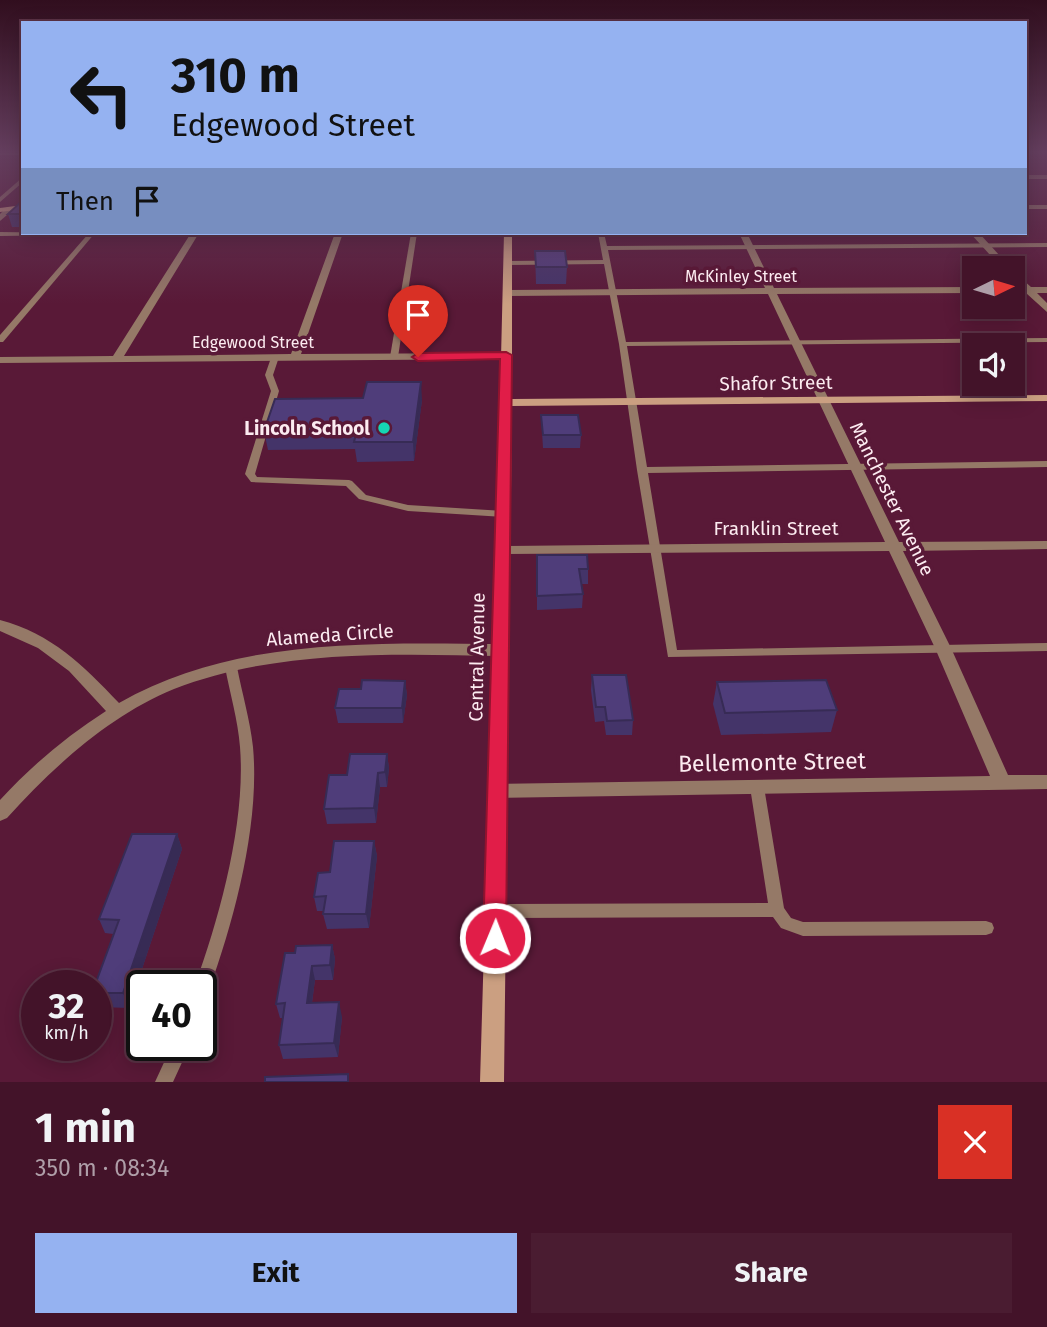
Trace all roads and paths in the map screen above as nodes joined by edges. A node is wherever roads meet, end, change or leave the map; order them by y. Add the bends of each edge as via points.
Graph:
1 (1027, 207) edge
2 (1047, 207) edge
3 (5, 209) edge
4 (0, 218) edge
5 (0, 234) edge
6 (21, 234) edge
7 (90, 235) edge
8 (194, 235) edge
9 (338, 235) edge
10 (414, 235) edge
11 (508, 235) edge
12 (601, 235) edge
13 (744, 235) edge
14 (976, 235) edge
15 (1047, 245) edge
16 (986, 246) junction
17 (604, 248) junction
18 (750, 248) junction
19 (996, 256) edge
20 (607, 262) junction
21 (508, 263) junction
22 (1026, 287) edge
23 (962, 290) edge
24 (1029, 290) junction
25 (1047, 290) edge
26 (774, 291) junction
27 (611, 292) junction
28 (508, 293) junction
29 (1047, 309) edge
30 (1047, 340) edge
31 (0, 341) edge
32 (796, 343) junction
33 (623, 344) junction
34 (506, 355) junction
35 (275, 357) junction
36 (295, 357) junction
37 (117, 358) junction
38 (394, 358) junction
39 (0, 360) edge
40 (1047, 398) edge
41 (823, 400) junction
42 (631, 402) junction
43 (505, 403) junction
44 (1047, 464) edge
45 (855, 466) junction
46 (642, 470) junction
47 (504, 514) junction
48 (1047, 545) edge
49 (894, 547) junction
50 (654, 548) junction
51 (504, 550) junction
52 (0, 625) edge
53 (1047, 647) edge
54 (943, 648) junction
55 (502, 650) junction
56 (231, 667) junction
57 (118, 713) junction
58 (1047, 782) edge
59 (1003, 783) junction
60 (757, 787) junction
61 (498, 791) junction
62 (0, 813) edge
63 (777, 910) junction
64 (495, 911) junction
65 (986, 928) dead end
66 (209, 970) edge
67 (173, 1061) edge
68 (164, 1082) edge
69 (492, 1082) edge

1 - 2 street
3 - 4 street
5 - 6 lane
7 - 31 lane
8 - 37 street
9 - 36 street
10 - 38 lane
11 - 21 street, Central Avenue
12 - 17 lane
13 - 18 street, Manchester Avenue
14 - 16 street
15 - 16 lane
16 - 18 lane
16 - 19 street
17 - 18 lane
17 - 20 lane
18 - 26 street, Manchester Avenue
20 - 21 lane
20 - 27 lane
21 - 28 street, Central Avenue
22 - 24 street
23 - 26 street, McKinley Street
24 - 25 street
24 - 29 street
26 - 27 street, McKinley Street
26 - 32 street, Manchester Avenue
27 - 28 street, McKinley Street
27 - 33 lane
28 - 34 street, Central Avenue
30 - 32 lane
32 - 33 lane
32 - 41 street, Manchester Avenue
33 - 42 lane
34 - 38 street, Edgewood Street
34 - 43 street, Central Avenue
35 - 36 street, Edgewood Street
35 - 37 street, Edgewood Street
35 - 47 lane via 269,375 275,391 250,474 254,480 349,483 363,497 408,508
36 - 38 street, Edgewood Street
37 - 39 street, Edgewood Street
40 - 41 street, Shafor Street
41 - 42 street, Shafor Street
41 - 45 street, Manchester Avenue
42 - 43 street, Shafor Street
42 - 46 lane
43 - 47 street, Central Avenue
44 - 45 lane
45 - 46 lane
45 - 49 street, Manchester Avenue
46 - 50 lane
47 - 51 street, Central Avenue
48 - 49 street, Franklin Street
49 - 50 street, Franklin Street
49 - 54 street, Manchester Avenue
50 - 51 street, Franklin Street
50 - 54 lane via 672,654
51 - 55 street, Central Avenue
52 - 57 street via 44,644 75,667
53 - 54 lane
54 - 59 street, Manchester Avenue
55 - 56 street, Alameda Circle via 339,652
55 - 61 street, Central Avenue
56 - 57 street, Alameda Circle via 168,686
56 - 66 lane via 247,754 241,838
57 - 62 street, Alameda Circle via 44,767
58 - 59 street, Bellemonte Street
59 - 60 street, Bellemonte Street
60 - 61 street, Bellemonte Street
60 - 63 lane
61 - 64 street, Central Avenue
63 - 64 lane
63 - 65 lane via 786,923 803,929
64 - 69 street, Central Avenue
67 - 68 lane

